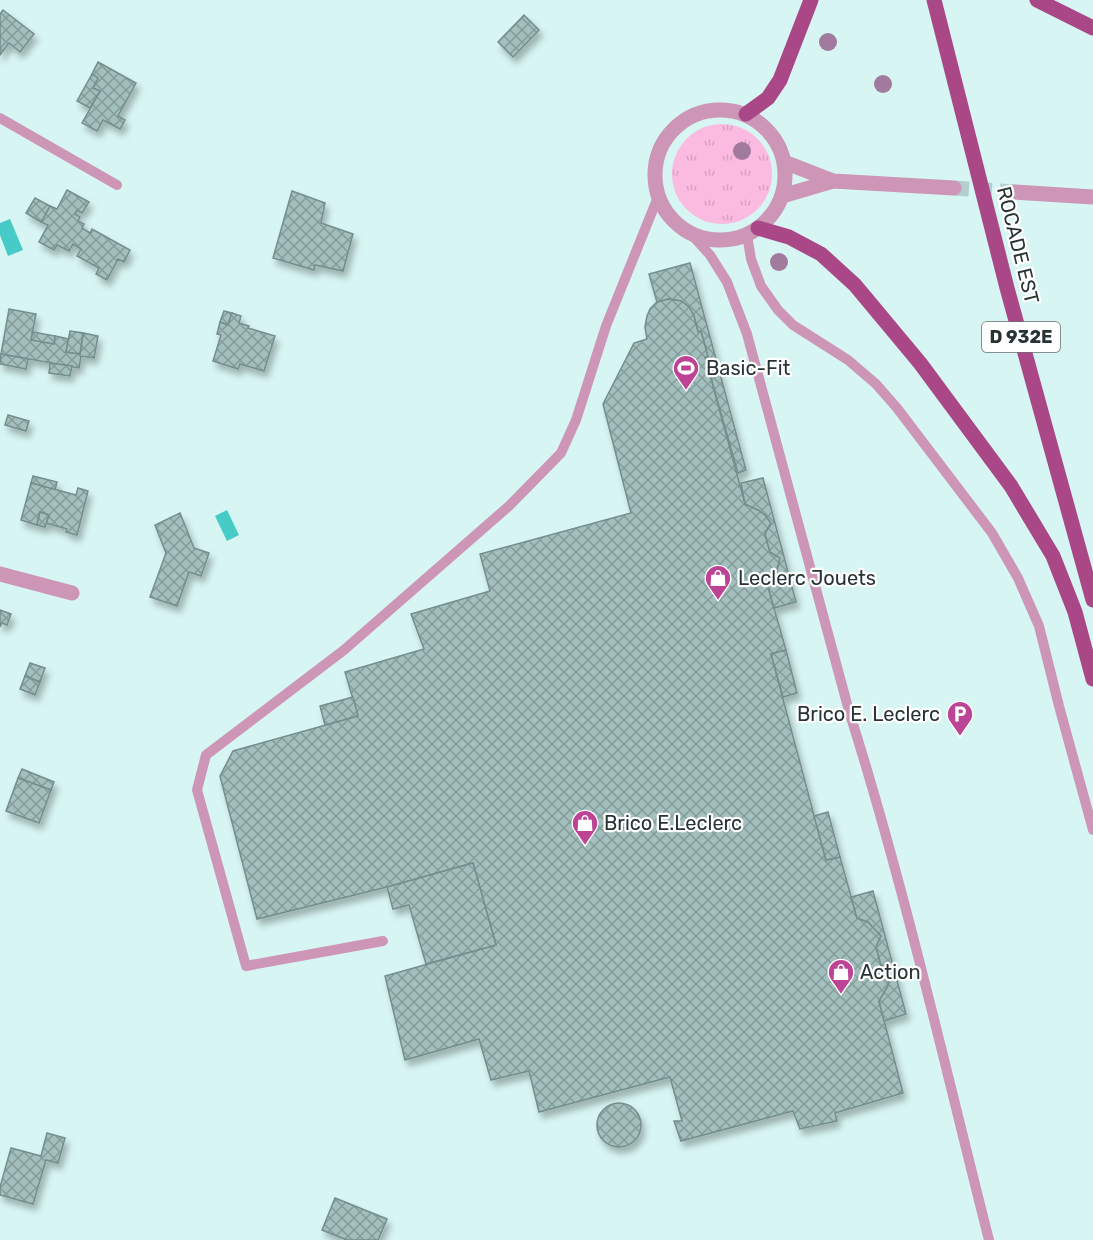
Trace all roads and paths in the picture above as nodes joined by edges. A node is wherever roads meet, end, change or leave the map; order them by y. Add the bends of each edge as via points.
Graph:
1 (811, 0) edge
2 (926, 0) edge
3 (934, 0) edge
4 (1037, 0) edge
5 (1093, 28) edge
6 (953, 72) junction
7 (746, 114) junction
8 (0, 118) edge
9 (784, 162) junction
10 (833, 182) junction
11 (117, 184) dead end
12 (954, 189) tunnel mouth
13 (1014, 192) tunnel mouth
14 (782, 196) junction
15 (658, 197) junction
16 (1093, 197) edge
17 (753, 231) junction
18 (691, 234) junction
19 (0, 574) edge
20 (72, 593) dead end
21 (1093, 600) edge
22 (1093, 680) edge
23 (1093, 830) edge
24 (383, 941) dead end
25 (989, 1240) edge

1 - 7 main road via 780,80 768,98
2 - 6 main road, ROCADE EST / D 932E
3 - 6 main road, ROCADE EST / D 932E
4 - 5 main road
6 - 21 main road, ROCADE EST / D 932E via 1007,288
7 - 9 street via 771,134
7 - 15 street via 712,109 681,121 660,147 655,163
8 - 11 lane
9 - 10 street
9 - 14 street
10 - 12 street
10 - 14 street
13 - 16 street
14 - 17 street via 768,219
15 - 18 street via 676,225
15 - 24 lane via 561,453 509,506 344,650 206,755 198,790 246,966
17 - 18 street via 728,240 709,240
17 - 22 main road via 789,237 821,254 855,285 920,363 1011,486 1053,556 1075,612
17 - 23 lane via 751,259 761,286 778,310 876,384 992,533 1018,578 1039,626
18 - 25 lane via 727,282 747,334 924,977
19 - 20 street

